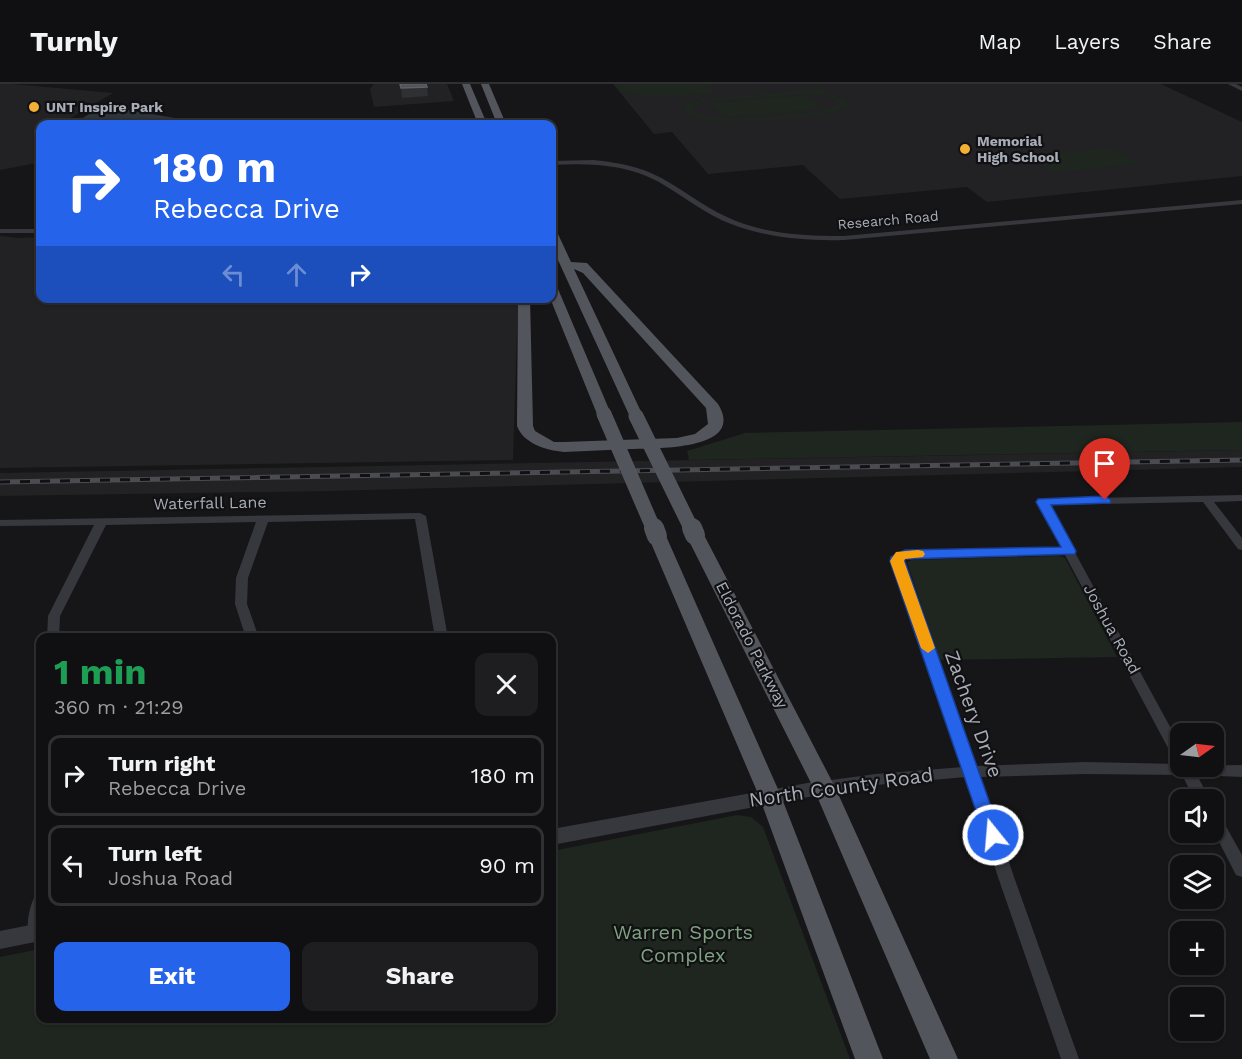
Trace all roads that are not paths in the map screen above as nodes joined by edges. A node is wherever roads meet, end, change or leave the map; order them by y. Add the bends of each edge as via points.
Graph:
1 (466, 84) edge
2 (484, 84) edge
3 (1231, 84) edge
4 (1242, 89) edge
5 (498, 114) junction
6 (482, 120) edge
7 (500, 120) edge
8 (556, 163) edge
9 (1242, 202) edge
10 (0, 231) edge
11 (36, 231) edge
12 (556, 243) edge
13 (567, 266) junction
14 (556, 299) edge
15 (524, 303) edge
16 (1242, 498) edge
17 (1206, 499) junction
18 (263, 519) junction
19 (102, 521) junction
20 (0, 523) edge
21 (1242, 546) edge
22 (1070, 551) junction
23 (53, 633) edge
24 (251, 633) edge
25 (441, 633) edge
26 (1170, 738) edge
27 (1170, 765) edge
28 (1224, 769) edge
29 (972, 770) junction
30 (1242, 771) edge
31 (824, 788) junction
32 (770, 796) junction
33 (556, 836) edge
34 (1224, 837) edge
35 (1242, 870) edge
36 (36, 933) edge
37 (0, 940) edge
38 (869, 1059) edge
39 (944, 1059) edge
40 (1070, 1059) edge

1 - 6 main road
2 - 5 main road
3 - 4 street
5 - 6 main road
5 - 7 main road
8 - 9 street, Research Road via 633,169 659,179 735,223 813,238
10 - 11 street
12 - 13 main road, Eldorado Parkway
13 - 15 main road via 587,270 713,407 717,421 710,432 677,443 564,447 551,446 528,434
13 - 31 main road, Eldorado Parkway, bridge via 636,416
14 - 32 main road, bridge
16 - 17 street
17 - 21 street
17 - 22 street, Joshua Road via 1042,502
18 - 19 street, Waterfall Lane
18 - 24 street via 242,578 242,604
18 - 25 street, Waterfall Lane via 420,516
19 - 20 street, Waterfall Lane
19 - 23 street via 54,616
22 - 26 street, Joshua Road
22 - 29 street, Zachery Drive via 901,555 897,561
27 - 29 street, North County Road
28 - 30 street, North County Road
29 - 31 street, North County Road
29 - 40 street, Zachery Drive
31 - 32 street, North County Road
31 - 39 main road, Eldorado Parkway
32 - 33 street, North County Road
32 - 38 main road
34 - 35 street
36 - 37 street

